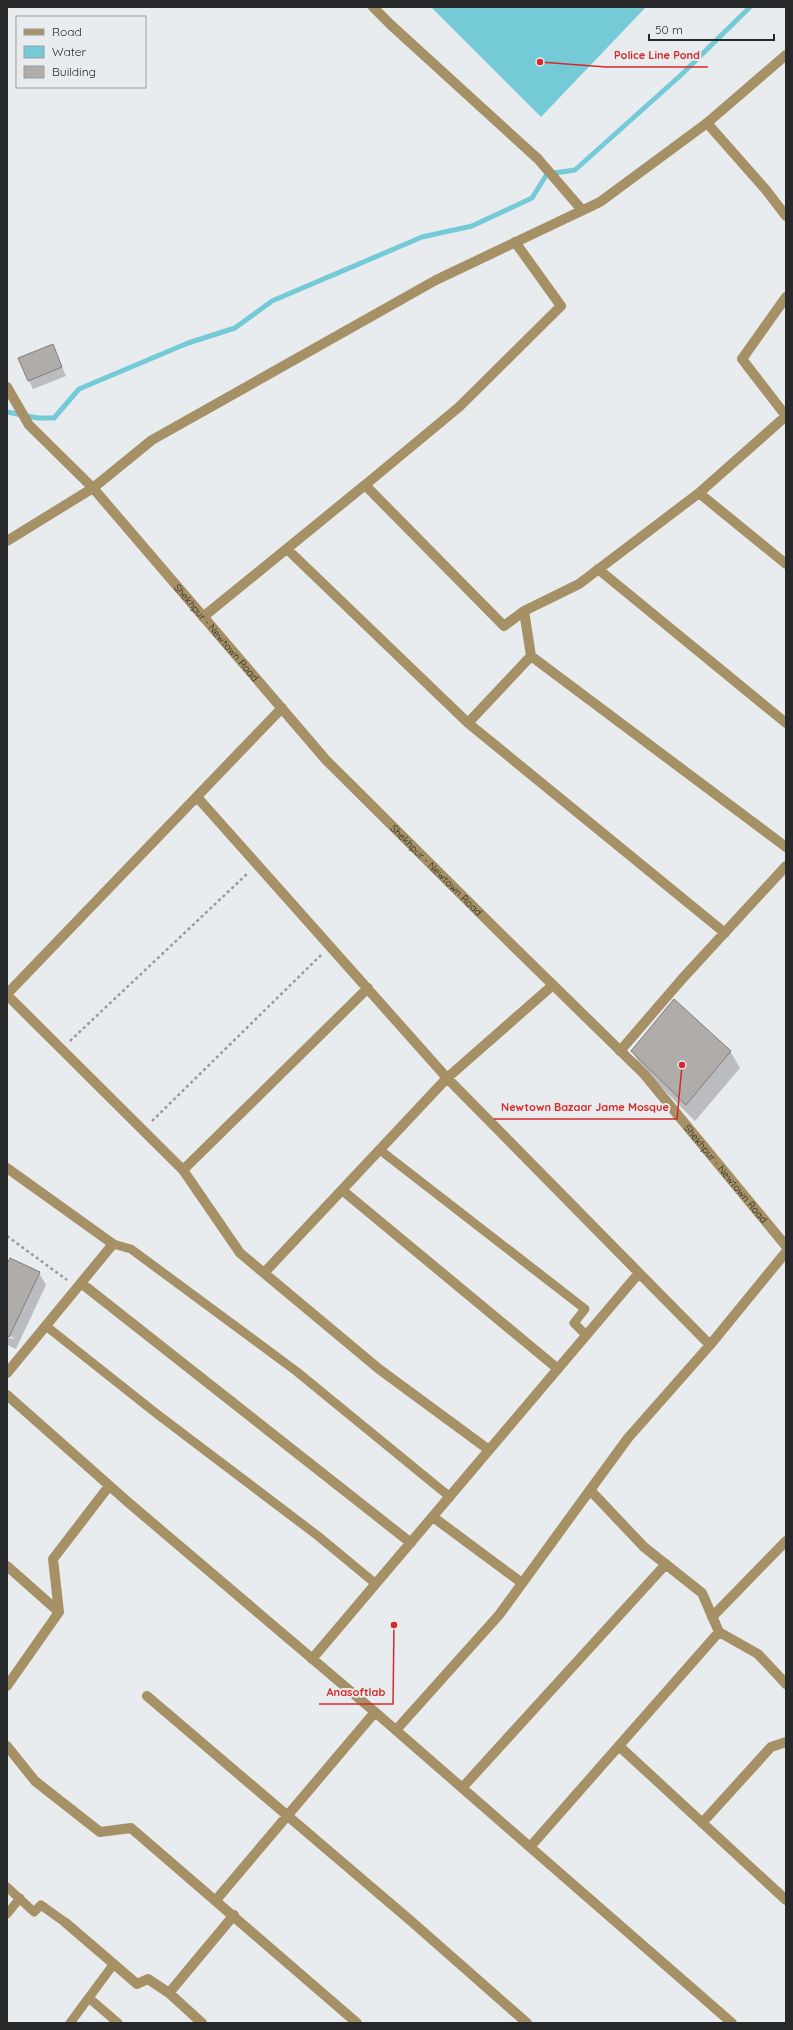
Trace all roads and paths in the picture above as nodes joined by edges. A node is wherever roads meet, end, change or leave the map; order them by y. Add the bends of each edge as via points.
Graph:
1 (373, 7) edge
2 (786, 55) edge
3 (707, 123) junction
4 (582, 210) junction
5 (786, 216) edge
6 (515, 242) junction
7 (786, 297) edge
8 (7, 387) edge
9 (786, 416) edge
10 (365, 485) junction
11 (93, 488) junction
12 (699, 492) junction
13 (7, 541) edge
14 (287, 548) junction
15 (786, 564) edge
16 (598, 569) junction
17 (524, 611) junction
18 (203, 617) junction
19 (531, 656) junction
20 (282, 708) junction
21 (468, 723) junction
22 (786, 723) edge
23 (197, 796) junction
24 (786, 847) edge
25 (257, 864) junction
26 (786, 866) edge
27 (724, 933) junction
28 (330, 946) junction
29 (553, 986) junction
30 (368, 988) junction
31 (7, 995) edge
32 (61, 1050) junction
33 (620, 1050) junction
34 (447, 1078) junction
35 (142, 1130) junction
36 (380, 1150) junction
37 (7, 1168) edge
38 (183, 1170) junction
39 (342, 1190) junction
40 (7, 1236) edge
41 (113, 1244) junction
42 (786, 1246) edge
43 (786, 1252) edge
44 (264, 1273) junction
45 (639, 1273) junction
46 (79, 1286) junction
47 (46, 1326) junction
48 (586, 1335) junction
49 (710, 1346) junction
50 (558, 1369) junction
51 (7, 1374) edge
52 (7, 1395) edge
53 (489, 1450) junction
54 (109, 1486) junction
55 (590, 1490) junction
56 (450, 1497) junction
57 (433, 1517) junction
58 (786, 1541) edge
59 (411, 1543) junction
60 (666, 1564) junction
61 (7, 1566) edge
62 (522, 1583) junction
63 (376, 1584) junction
64 (59, 1612) junction
65 (712, 1617) junction
66 (719, 1632) junction
67 (312, 1659) junction
68 (786, 1684) edge
69 (7, 1686) edge
70 (147, 1696) dead end
71 (375, 1712) junction
72 (396, 1730) junction
73 (786, 1742) edge
74 (7, 1746) edge
75 (619, 1746) junction
76 (462, 1788) junction
77 (286, 1817) junction
78 (702, 1823) junction
79 (530, 1847) junction
80 (7, 1887) edge
81 (20, 1898) junction
82 (216, 1900) junction
83 (786, 1900) edge
84 (7, 1914) edge
85 (234, 1915) junction
86 (66, 1923) joint
87 (114, 1965) junction
88 (168, 1993) junction
89 (89, 1998) junction
90 (70, 2023) edge
91 (118, 2023) edge
92 (202, 2023) edge
93 (357, 2023) edge
94 (527, 2023) edge
95 (732, 2023) edge

1 - 4 street via 538,159
2 - 3 street
3 - 4 street via 600,202
3 - 5 street
4 - 6 street
6 - 10 street via 561,306 459,407
6 - 11 street via 436,280 152,440
7 - 9 street via 742,359
8 - 11 street, Shekhpur - Newtown Road via 29,425
9 - 12 street
10 - 14 street
10 - 17 street via 504,626
11 - 13 street
11 - 18 street, Shekhpur - Newtown Road
12 - 15 street
12 - 16 street
14 - 18 street
14 - 21 street
16 - 17 street via 579,584
16 - 22 street
17 - 19 street
18 - 20 street, Shekhpur - Newtown Road
19 - 21 street
19 - 24 street
20 - 23 street
20 - 29 street, Shekhpur - Newtown Road via 326,760
21 - 27 street
23 - 25 street
23 - 31 street
25 - 28 street
25 - 32 path
26 - 27 street
27 - 33 street
28 - 30 street
28 - 35 path
29 - 33 street, Shekhpur - Newtown Road
29 - 34 street
30 - 34 street
30 - 38 street
31 - 32 street
32 - 35 street
33 - 42 street, Shekhpur - Newtown Road via 644,1074
34 - 36 street
34 - 45 street
35 - 38 street
36 - 39 street
36 - 48 lane via 585,1309 574,1323
37 - 41 street
38 - 44 street via 240,1253
39 - 44 street
39 - 50 street
40 - 46 path
41 - 46 street
41 - 56 lane via 131,1249 296,1371
43 - 49 street
44 - 53 street via 379,1369
45 - 48 street
45 - 49 street
46 - 47 street
46 - 59 street
47 - 51 street
47 - 63 lane via 318,1536
48 - 50 street
49 - 55 street via 628,1438
50 - 53 street
52 - 54 street
53 - 56 street
54 - 64 street via 53,1559
54 - 67 street
55 - 60 street via 644,1547
55 - 62 street
56 - 57 street
57 - 59 street
57 - 62 street
58 - 65 street
59 - 63 street
60 - 65 street via 702,1594
60 - 76 street
61 - 64 street
62 - 72 street via 499,1615
63 - 67 street
64 - 69 street
65 - 66 street
66 - 68 street via 758,1654
66 - 75 street
67 - 71 street
70 - 77 street
71 - 72 street
71 - 77 street
72 - 76 street
73 - 78 street via 770,1747
74 - 82 street via 35,1781 100,1832 131,1828
75 - 78 street
75 - 79 street
76 - 79 street
77 - 82 street
77 - 94 street via 411,1921
78 - 83 street
79 - 95 street
80 - 81 lane
81 - 84 lane
81 - 86 lane via 34,1912 40,1905
82 - 85 street
85 - 88 street
85 - 93 street
86 - 87 street
87 - 88 street via 137,1984 148,1979
87 - 89 lane
88 - 92 street
89 - 90 lane
89 - 91 lane

